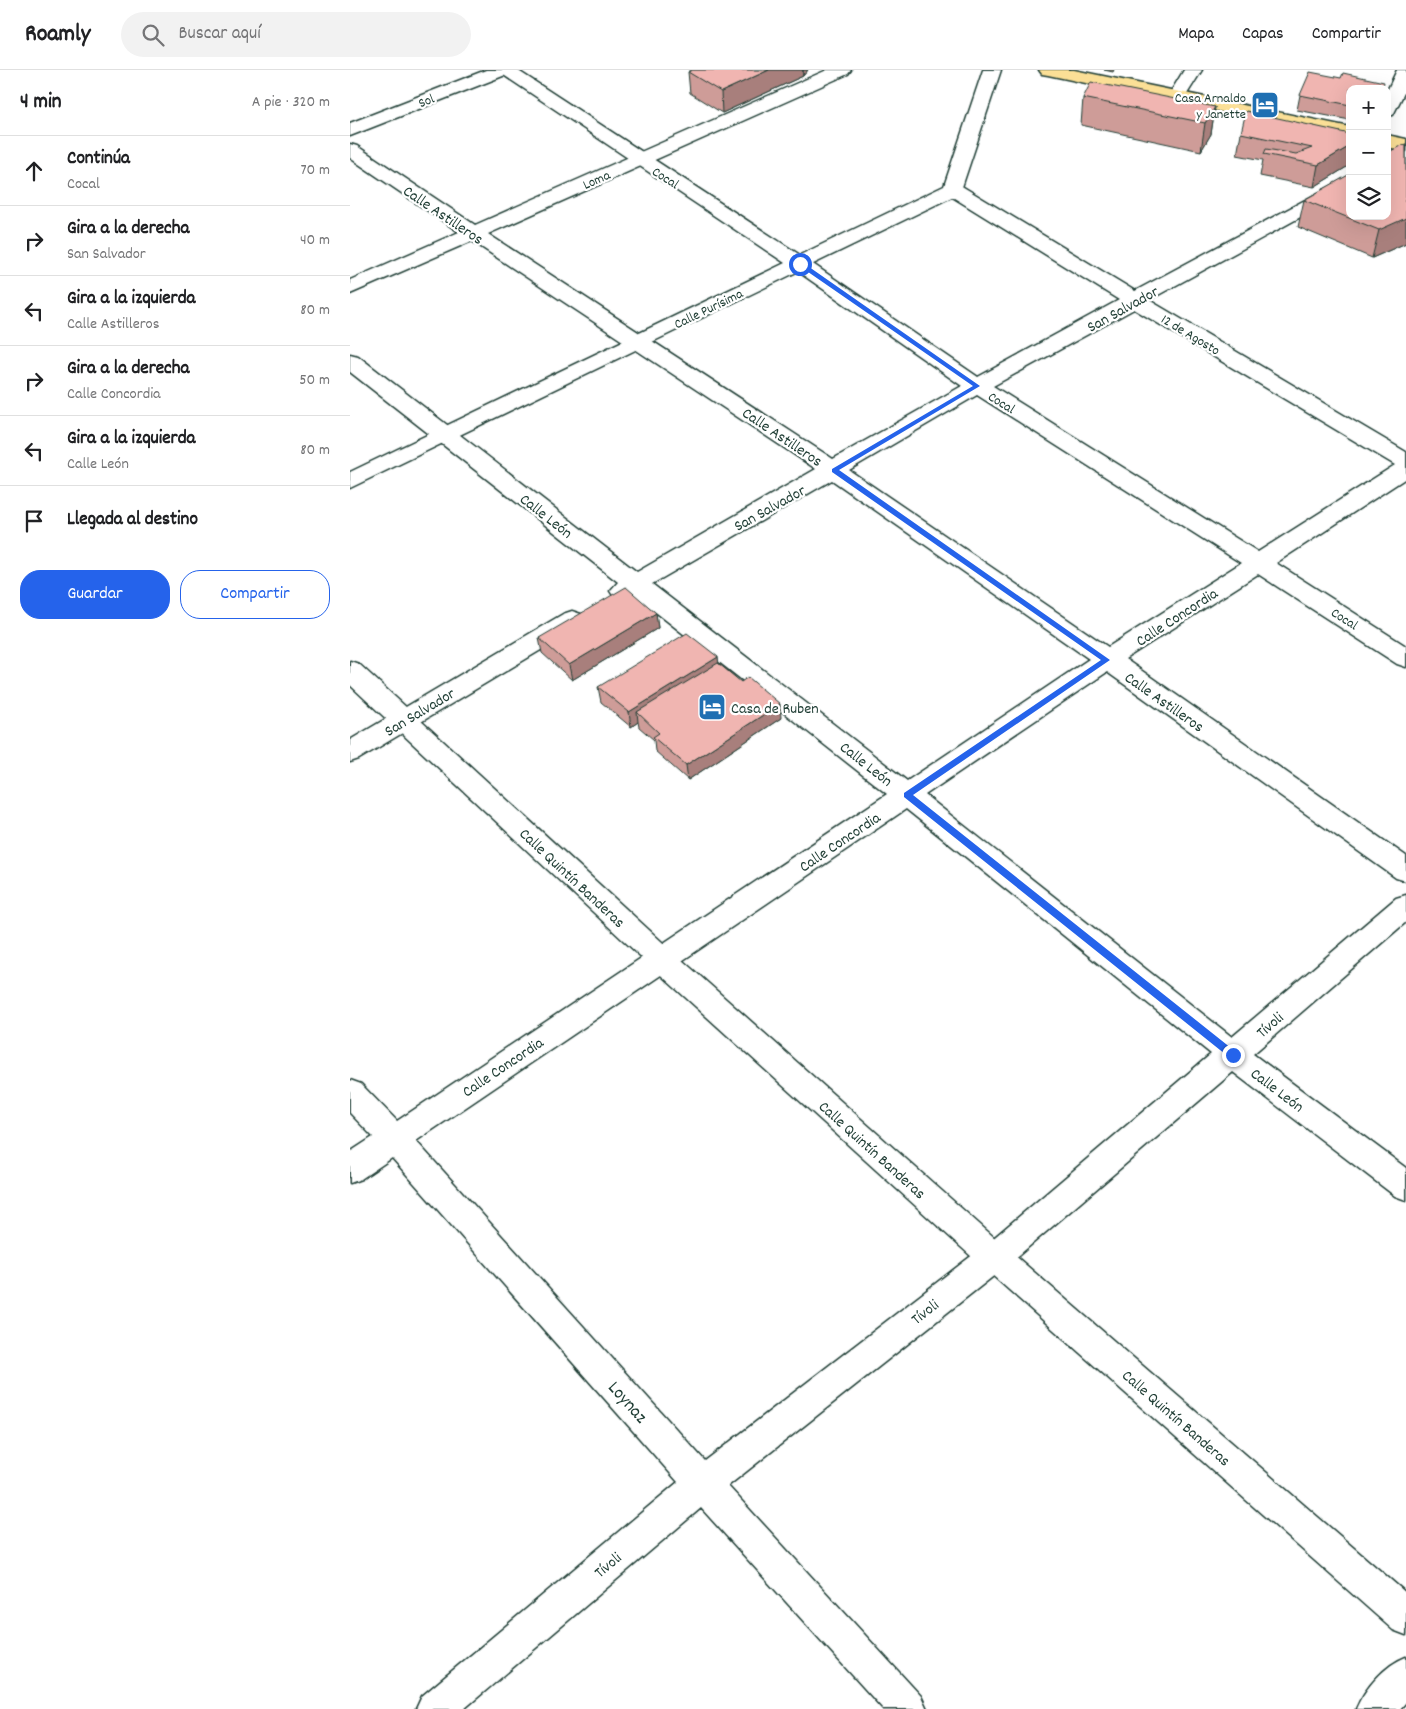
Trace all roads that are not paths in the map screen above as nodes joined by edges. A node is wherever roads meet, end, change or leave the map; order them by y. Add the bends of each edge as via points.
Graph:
1 (504, 70) edge
2 (842, 70) edge
3 (992, 70) edge
4 (1048, 70) edge
5 (1193, 70) edge
6 (1406, 70) edge
7 (1176, 98) junction
8 (1391, 102) edge
9 (350, 130) edge
10 (1346, 132) edge
11 (1391, 142) edge
12 (1406, 145) edge
13 (350, 150) edge
14 (1406, 150) edge
15 (1391, 159) edge
16 (640, 160) junction
17 (1346, 184) edge
18 (953, 189) junction
19 (472, 234) junction
20 (800, 264) junction
21 (350, 288) edge
22 (1136, 301) junction
23 (640, 341) junction
24 (350, 361) edge
25 (977, 386) junction
26 (445, 436) junction
27 (1406, 462) edge
28 (1406, 468) edge
29 (834, 470) junction
30 (350, 481) edge
31 (1259, 563) junction
32 (635, 583) junction
33 (1406, 658) edge
34 (1106, 660) junction
35 (350, 670) edge
36 (404, 720) junction
37 (350, 752) edge
38 (907, 795) junction
39 (1406, 870) edge
40 (1406, 906) edge
41 (663, 960) junction
42 (1233, 1055) junction
43 (350, 1093) edge
44 (394, 1138) junction
45 (350, 1169) edge
46 (1406, 1186) edge
47 (994, 1257) junction
48 (703, 1484) junction
49 (1406, 1617) edge
50 (1406, 1676) edge
51 (435, 1709) edge
52 (908, 1709) edge
53 (1374, 1709) edge

1 - 9 street, Sol
1 - 16 street, Cocal
2 - 16 street, Loma
3 - 18 street
4 - 7 main road
5 - 7 street
6 - 8 street
7 - 10 main road
11 - 12 main road
13 - 19 street, Calle Astilleros
14 - 15 street
16 - 19 street, Loma
16 - 20 street, Cocal
17 - 22 street, San Salvador
18 - 20 street, Calle Purísima
18 - 22 street, 12 de Agosto
19 - 21 street, Loma
19 - 23 street, Calle Astilleros
20 - 23 street, Calle Purísima
20 - 25 street, Cocal
22 - 25 street, San Salvador
22 - 27 street, 12 de Agosto
23 - 26 street, Calle Purísima
23 - 29 street, Calle Astilleros
24 - 26 street, Calle León
25 - 29 street, San Salvador
25 - 31 street, Cocal
26 - 30 street, Calle Purísima
26 - 32 street, Calle León
28 - 31 street, Calle Concordia
29 - 32 street, San Salvador
29 - 34 street, Calle Astilleros
31 - 33 street, Cocal
31 - 34 street, Calle Concordia
32 - 36 street, San Salvador
32 - 38 street, Calle León
34 - 38 street, Calle Concordia
34 - 39 street, Calle Astilleros
35 - 36 street, Calle Quintín Banderas
36 - 37 street, San Salvador
36 - 41 street, Calle Quintín Banderas
38 - 41 street, Calle Concordia
38 - 42 street, Calle León
40 - 42 street, Tívoli
41 - 44 street, Calle Concordia
41 - 47 street, Calle Quintín Banderas
42 - 46 street, Calle León
42 - 47 street, Tívoli
43 - 44 street, Loynaz
44 - 45 street, Calle Concordia
44 - 48 street, Loynaz
47 - 48 street, Tívoli
47 - 49 street, Calle Quintín Banderas
48 - 51 street, Tívoli
48 - 52 street, Loynaz
50 - 53 street

